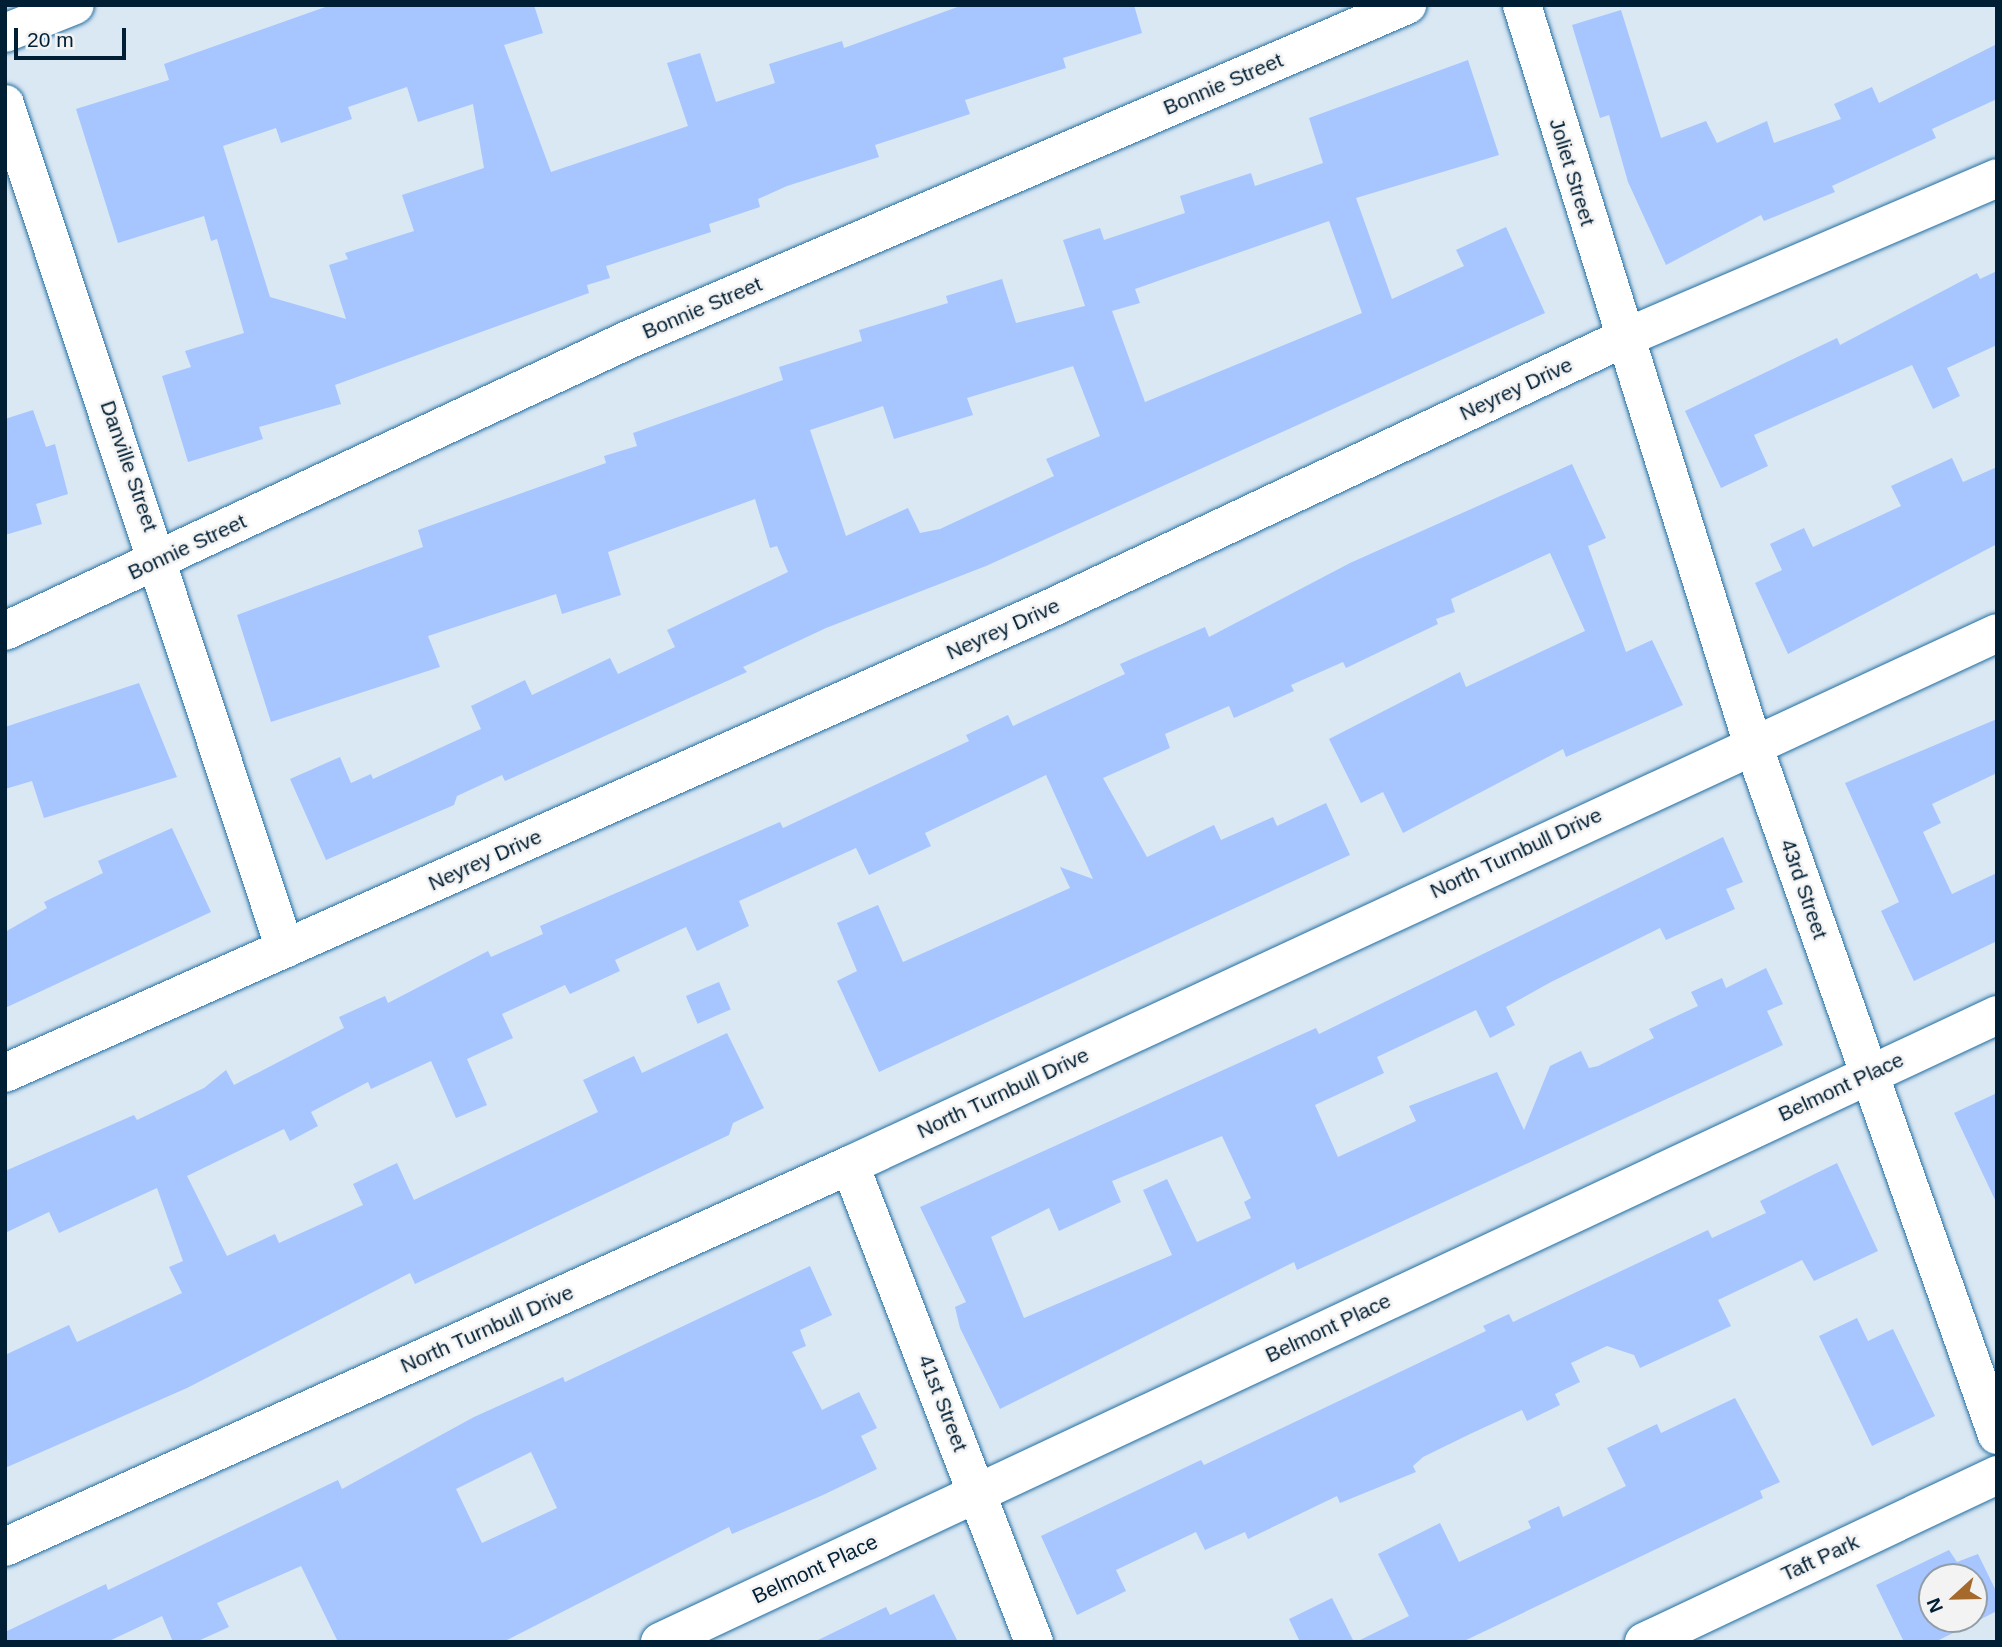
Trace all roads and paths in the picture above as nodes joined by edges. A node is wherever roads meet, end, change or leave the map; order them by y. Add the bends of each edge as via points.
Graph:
1 (75, 5) edge
2 (1407, 5) edge
3 (1522, 5) edge
4 (5, 33) edge
5 (5, 104) edge
6 (1997, 178) edge
7 (1622, 340) junction
8 (161, 559) junction
9 (5, 631) edge
10 (1997, 633) edge
11 (1752, 742) junction
12 (285, 949) junction
13 (1997, 1015) edge
14 (5, 1073) edge
15 (1869, 1074) junction
16 (850, 1165) junction
17 (1997, 1435) edge
18 (1997, 1475) edge
19 (977, 1492) junction
20 (5, 1547) edge
21 (660, 1642) edge
22 (1034, 1642) edge
23 (1644, 1642) edge

1 - 4 street
2 - 8 street, Bonnie Street via 630,339
3 - 7 street, Joliet Street
5 - 8 street, Danville Street
6 - 7 street, Neyrey Drive
7 - 11 street, 43rd Street
7 - 12 street, Neyrey Drive via 1053,607
8 - 9 street, Bonnie Street
8 - 12 street, Danville Street
10 - 11 street, North Turnbull Drive
11 - 15 street, 43rd Street
11 - 16 street, North Turnbull Drive
12 - 14 street, Neyrey Drive
13 - 15 street, Belmont Place
15 - 17 street, 43rd Street
15 - 19 street, Belmont Place
16 - 19 street, 41st Street
16 - 20 street, North Turnbull Drive
18 - 23 street, Taft Park
19 - 21 street, Belmont Place
19 - 22 street, 41st Street

